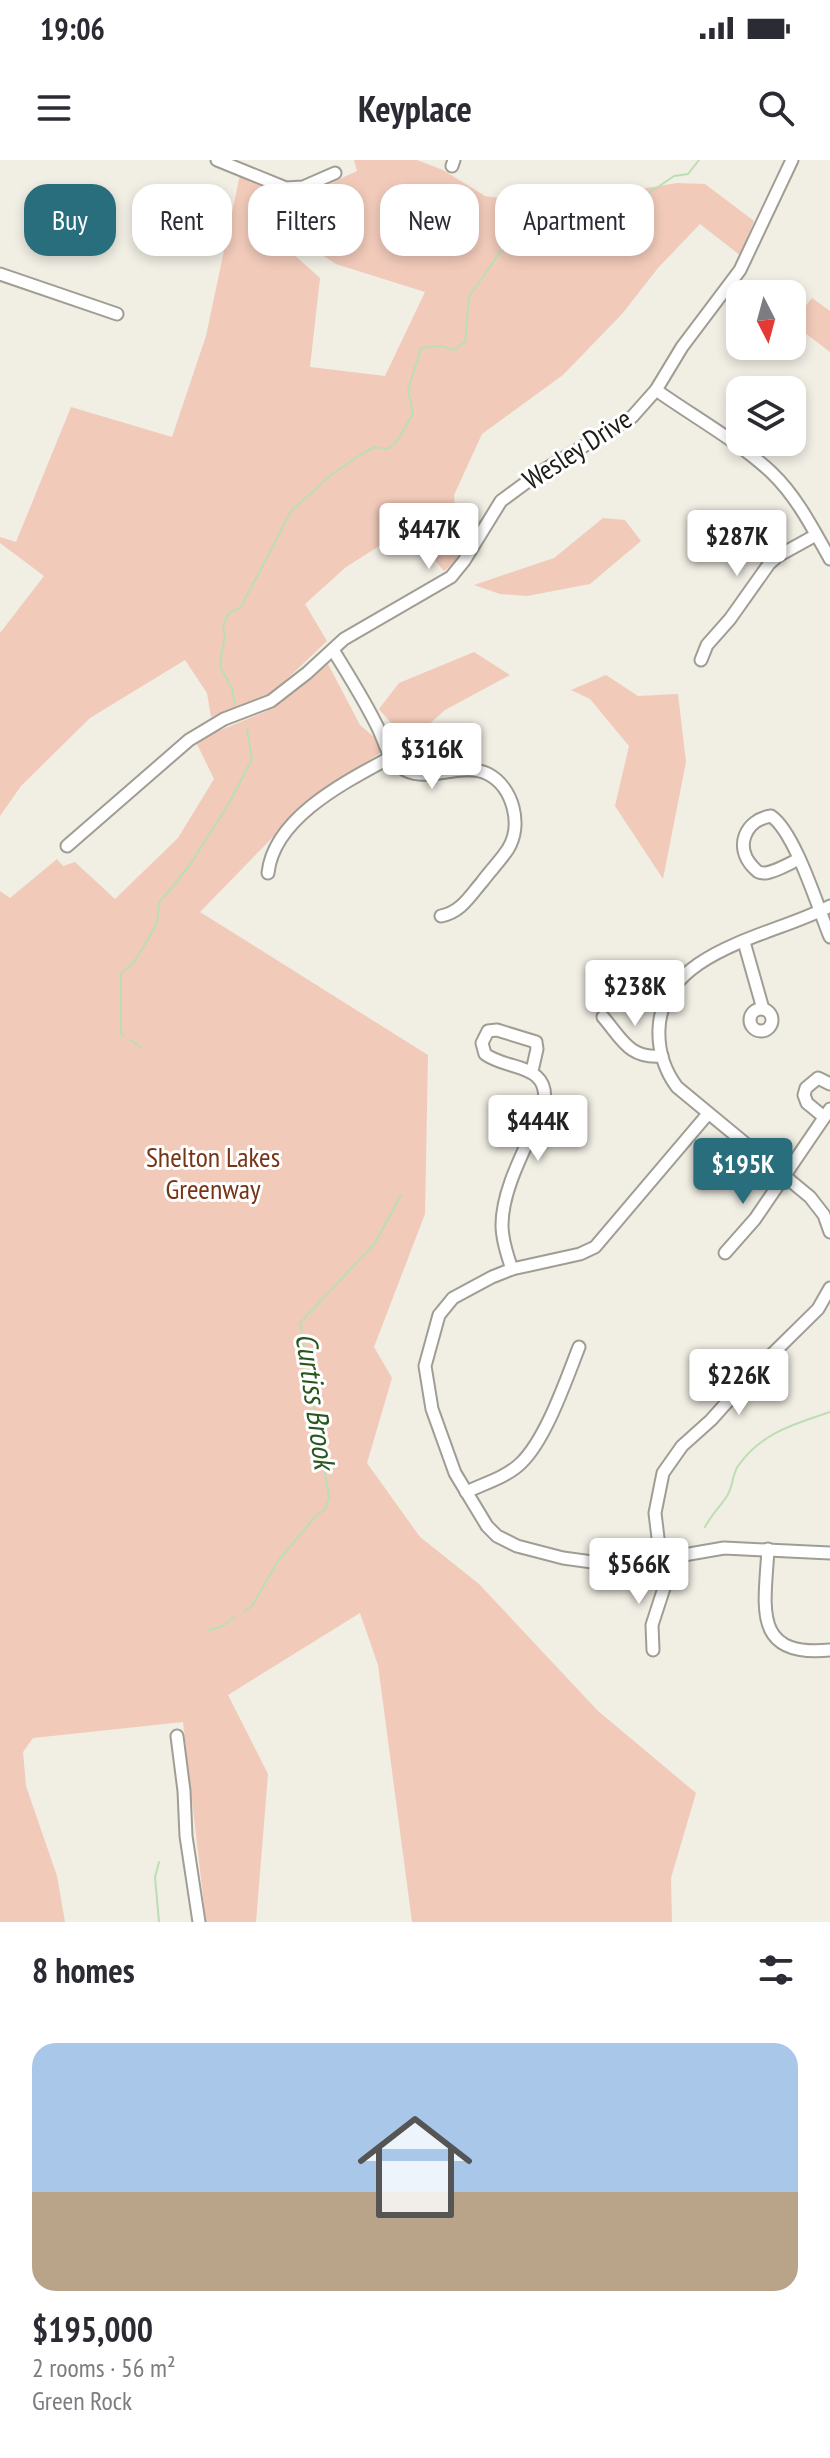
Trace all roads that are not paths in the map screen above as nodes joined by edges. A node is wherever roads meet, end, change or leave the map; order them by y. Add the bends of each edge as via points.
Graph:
1 (217, 160) edge
2 (792, 160) edge
3 (335, 173) dead end
4 (0, 274) edge
5 (117, 314) dead end
6 (656, 390) junction
7 (816, 535) junction
8 (830, 559) edge
9 (333, 650) junction
10 (701, 660) dead end
11 (391, 757) junction
12 (67, 846) dead end
13 (799, 859) junction
14 (268, 873) dead end
15 (825, 909) edge
16 (441, 916) dead end
17 (830, 937) edge
18 (744, 942) junction
19 (763, 1009) dead end
20 (603, 1017) dead end
21 (662, 1056) junction
22 (532, 1071) junction
23 (830, 1084) edge
24 (827, 1113) edge
25 (707, 1115) junction
26 (784, 1176) junction
27 (829, 1226) edge
28 (725, 1253) dead end
29 (512, 1269) junction
30 (830, 1288) edge
31 (579, 1347) dead end
32 (466, 1492) junction
33 (768, 1549) junction
34 (830, 1553) edge
35 (660, 1558) junction
36 (653, 1650) dead end
37 (830, 1650) edge
38 (177, 1736) dead end
39 (199, 1922) edge

1 - 3 street via 286,188 303,187
2 - 6 street, Wesley Drive via 740,270
4 - 5 street
6 - 7 street via 773,474
6 - 9 street, Wesley Drive via 632,417 501,501 451,577
7 - 8 street
7 - 10 street via 769,564
9 - 11 street
9 - 12 street, Wesley Drive via 271,701 189,740
11 - 14 street via 308,808 273,852
11 - 16 street via 399,767 419,774 488,774 509,794 513,806 509,847 460,909
13 - 13 street via 780,821 771,816 755,823 743,841 745,858 757,871 765,873
13 - 15 street
15 - 17 street
15 - 18 street
18 - 19 street
18 - 21 street via 706,960 677,982 660,1016
20 - 21 street via 643,1057
21 - 25 street via 677,1087
22 - 22 street via 488,1057 482,1047 488,1031 536,1042
22 - 29 street via 545,1101 502,1218
23 - 24 street via 818,1078 804,1095 807,1103
24 - 26 street
25 - 26 street
25 - 29 street via 595,1247
26 - 27 street via 810,1197
26 - 28 street
29 - 32 street via 448,1301 425,1359 437,1428
30 - 35 street via 810,1318 682,1446 663,1473 655,1524
31 - 32 street via 557,1404 523,1461
32 - 35 street via 487,1526 505,1542 607,1564
33 - 34 street
33 - 35 street via 724,1548
33 - 37 street via 765,1611 771,1631 790,1649
35 - 36 street via 664,1586 652,1625
38 - 39 street

